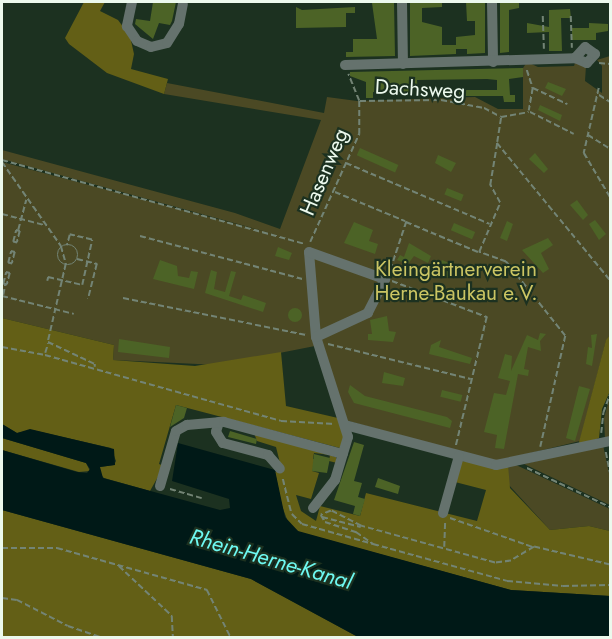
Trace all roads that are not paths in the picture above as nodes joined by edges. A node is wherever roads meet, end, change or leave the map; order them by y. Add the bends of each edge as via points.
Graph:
1 (132, 2) edge
2 (402, 2) edge
3 (492, 2) edge
4 (183, 4) dead end
5 (574, 58) road end
6 (493, 62) junction
7 (403, 64) junction
8 (345, 65) road end
9 (317, 340) junction
10 (219, 422) junction
11 (345, 425) junction
12 (610, 441) edge
13 (457, 452) junction
14 (343, 454) junction
15 (280, 470) road end
16 (160, 486) road end
17 (313, 508) dead end
18 (443, 513) dead end

1 - 4 street via 128,19 131,34 151,47 167,43 179,24
2 - 7 street
3 - 6 street
5 - 6 street
6 - 7 street
7 - 8 street
9 - 9 street via 368,313 386,279 309,252
9 - 11 street
10 - 14 street
10 - 15 street via 216,432 223,443 268,455
10 - 16 street via 188,425 176,431
11 - 13 street
11 - 14 street via 348,437
12 - 13 street via 496,465
13 - 18 street
14 - 17 street via 335,480

